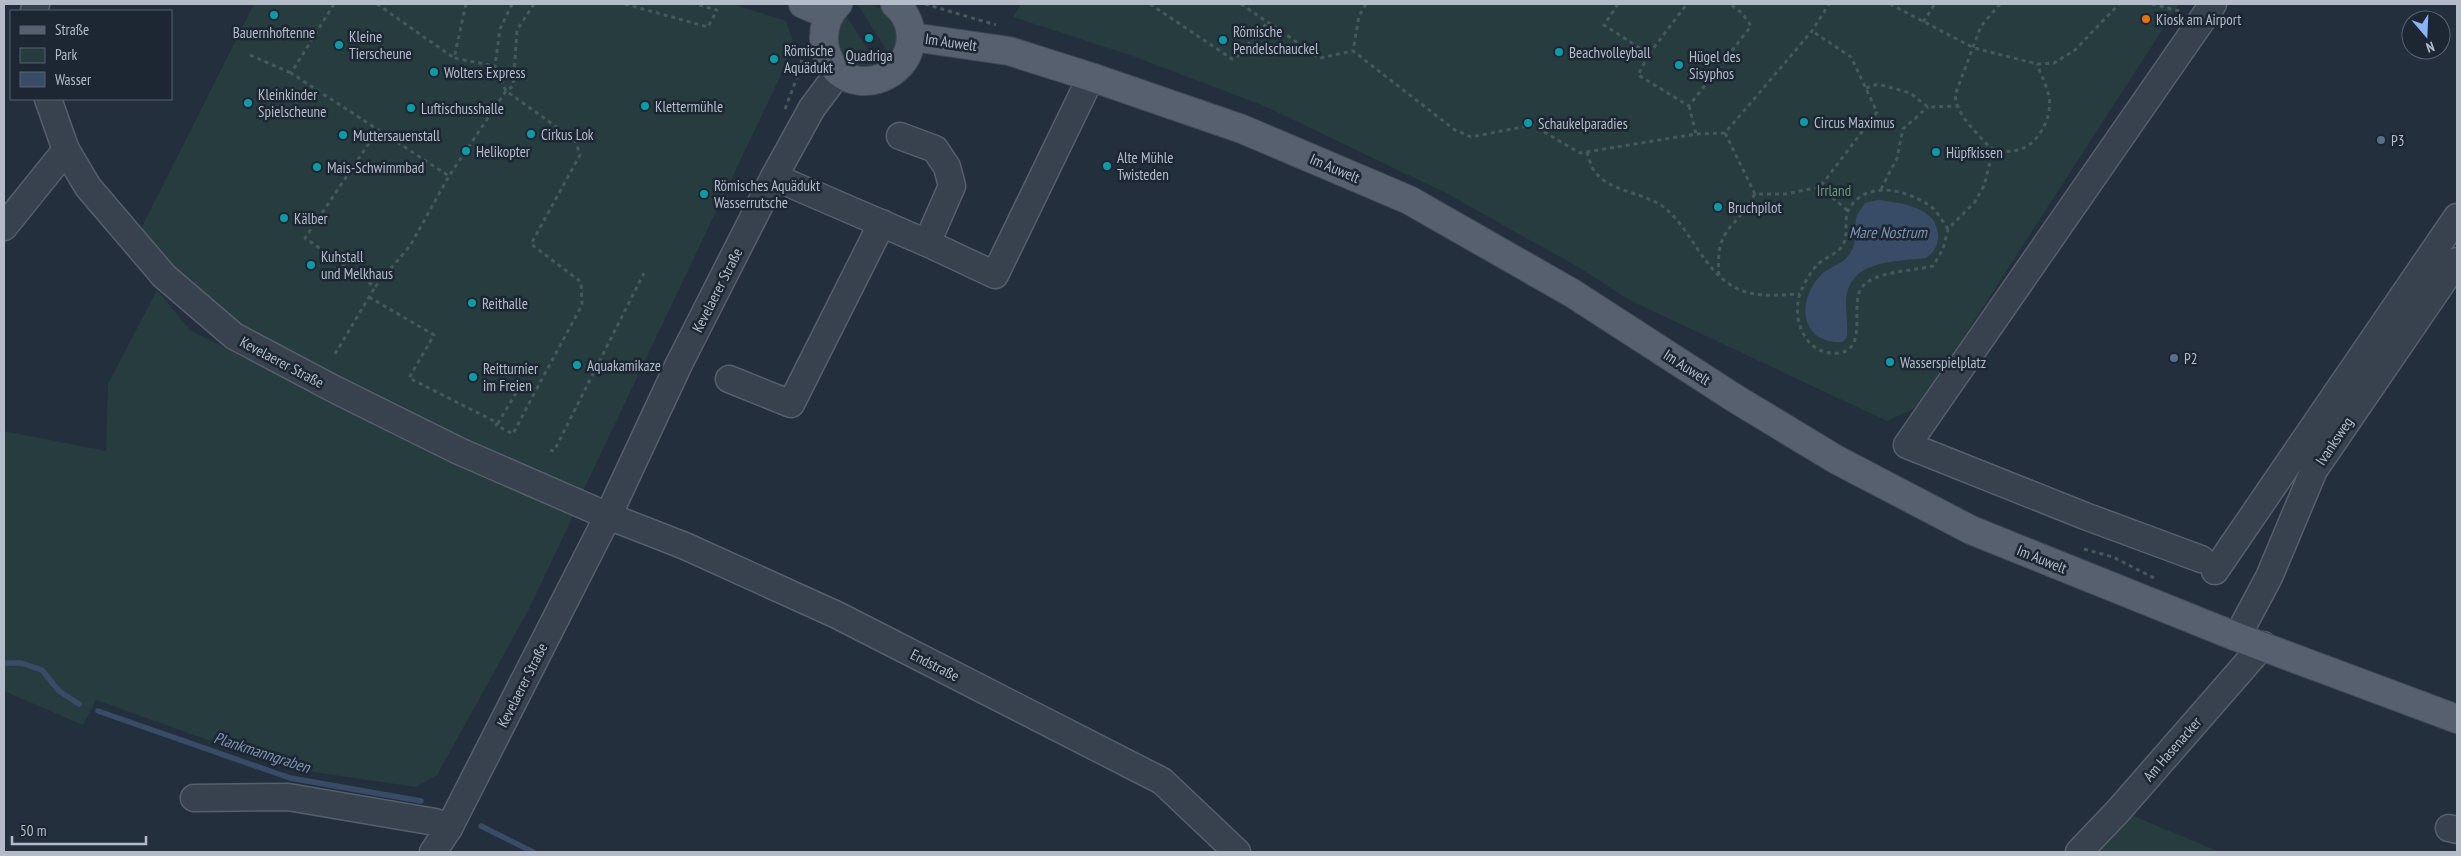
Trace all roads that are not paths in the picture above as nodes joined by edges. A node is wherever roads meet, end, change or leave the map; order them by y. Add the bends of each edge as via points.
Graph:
1 (803, 4) edge
2 (895, 4) edge
3 (833, 10) edge
4 (2209, 10) edge
5 (912, 37) junction
6 (839, 72) junction
7 (1090, 77) junction
8 (48, 100) edge
9 (900, 136) dead end
10 (66, 150) junction
11 (774, 178) junction
12 (2457, 217) edge
13 (882, 223) junction
14 (4, 227) edge
15 (928, 243) junction
16 (2457, 261) edge
17 (730, 378) dead end
18 (608, 516) junction
19 (2237, 637) junction
20 (2263, 645) junction
21 (2457, 719) edge
22 (194, 798) dead end
23 (449, 828) junction
24 (433, 852) edge
25 (1237, 852) edge
26 (2079, 852) edge

1 - 3 main road
2 - 5 main road via 909,21
3 - 6 main road via 824,26 824,46
4 - 12 street via 1907,444 2208,565
5 - 6 main road via 903,64 892,74 865,81
5 - 7 main road, Im Auwelt via 1009,51
6 - 11 street, Kevelaerer Straße via 812,108
7 - 15 street via 995,275
7 - 19 main road, Im Auwelt via 1242,129 1410,200 1572,293 1837,460 1971,530
8 - 10 street, Kevelaerer Straße
9 - 15 street via 935,150 950,177 952,186
10 - 14 street
10 - 18 street, Kevelaerer Straße via 88,187 164,276 234,336 459,451
11 - 13 street
11 - 18 street, Kevelaerer Straße via 679,364
13 - 15 street
13 - 17 street via 791,404
16 - 19 street, Ivanksweg via 2314,470 2269,576
18 - 23 street, Kevelaerer Straße
18 - 25 street, Endstraße via 684,546 837,615 1162,781
19 - 20 main road, Im Auwelt
20 - 21 main road, Im Auwelt
20 - 26 street, Am Hasenacker
22 - 23 street via 288,797 435,822
23 - 24 street, Kevelaerer Straße

